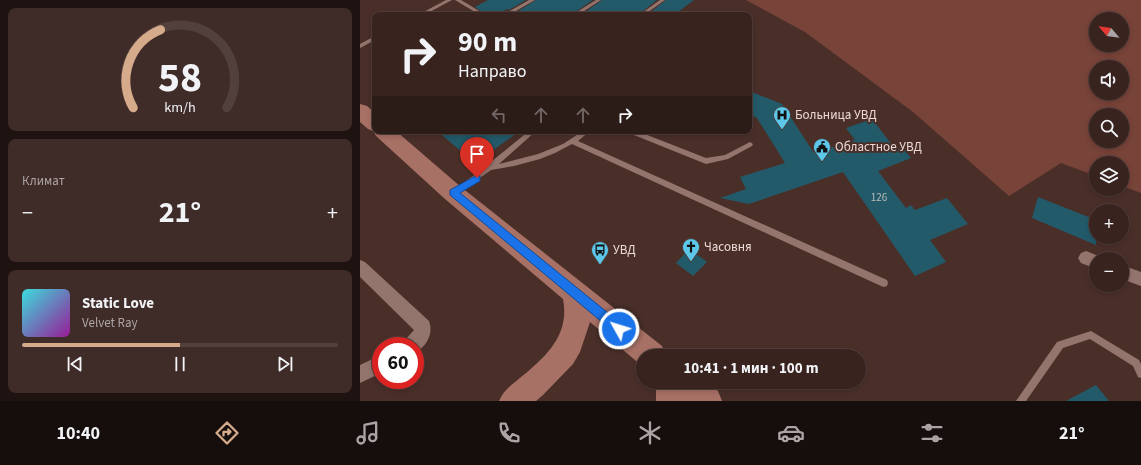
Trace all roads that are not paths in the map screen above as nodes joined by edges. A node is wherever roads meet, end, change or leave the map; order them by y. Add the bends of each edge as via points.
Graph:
1 (450, 0) edge
2 (457, 0) edge
3 (533, 0) edge
4 (599, 0) edge
5 (663, 0) edge
6 (426, 12) edge
7 (479, 12) edge
8 (511, 12) edge
9 (579, 12) edge
10 (645, 12) edge
11 (372, 40) edge
12 (360, 46) edge
13 (360, 111) edge
14 (372, 121) edge
15 (386, 134) edge
16 (529, 134) edge
17 (582, 134) edge
18 (639, 134) edge
19 (573, 142) junction
20 (750, 144) dead end
21 (487, 168) junction
22 (453, 193) junction
23 (360, 267) edge
24 (1129, 275) edge
25 (1141, 279) edge
26 (884, 283) dead end
27 (575, 293) junction
28 (419, 337) edge
29 (643, 349) edge
30 (372, 368) edge
31 (360, 374) edge
32 (1141, 374) edge
33 (670, 389) edge
34 (693, 389) edge
35 (513, 401) edge
36 (670, 401) edge
37 (708, 401) edge
38 (1021, 401) edge

1 - 6 lane
2 - 7 lane
3 - 8 lane
4 - 9 lane
5 - 10 lane
11 - 12 lane
13 - 14 main road
15 - 22 main road
16 - 21 lane
17 - 19 lane
18 - 20 lane via 706,160 726,157
19 - 21 lane via 516,164
19 - 26 lane
21 - 22 lane via 477,178
22 - 27 main road
23 - 28 street via 423,327
24 - 25 street
27 - 29 main road
27 - 35 main road via 578,318 575,334 566,349 533,387
30 - 31 street
32 - 38 lane via 1136,363 1091,335 1060,345
33 - 36 main road
34 - 37 main road

